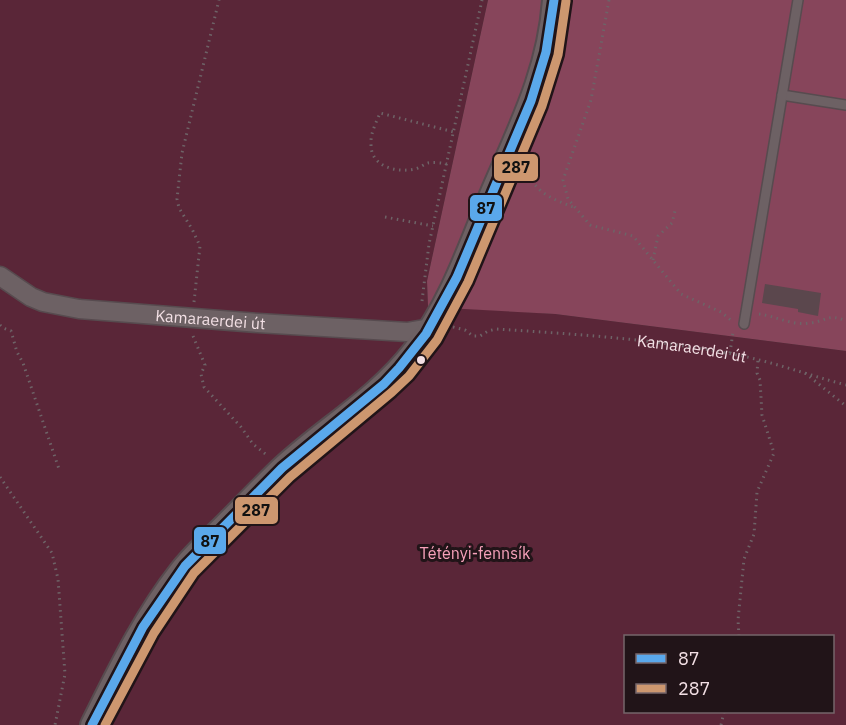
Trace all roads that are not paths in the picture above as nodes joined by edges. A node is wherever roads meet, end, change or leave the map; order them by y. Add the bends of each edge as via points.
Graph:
1 (554, 0) edge
2 (798, 0) edge
3 (782, 95) junction
4 (846, 105) edge
5 (0, 276) edge
6 (744, 320) road end
7 (430, 328) junction
8 (92, 725) edge

1 - 7 street via 549,42 534,94 476,233
2 - 3 lane
3 - 4 lane
3 - 6 lane
5 - 7 street, Kamaraerdei út via 31,297 79,309 407,332
7 - 8 street via 380,389 283,467 175,578 158,602

